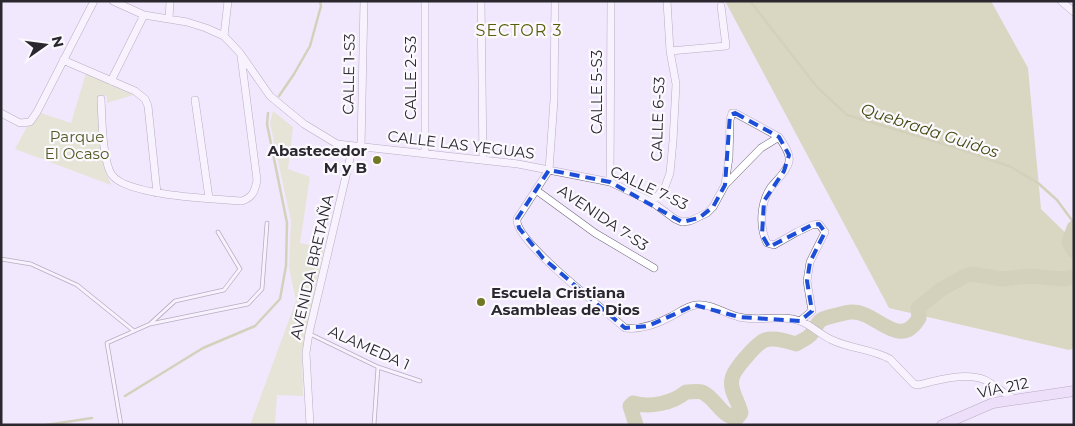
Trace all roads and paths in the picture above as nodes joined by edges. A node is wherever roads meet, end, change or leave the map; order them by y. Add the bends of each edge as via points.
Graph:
1 (94, 1) edge
2 (113, 1) edge
3 (170, 1) edge
4 (228, 1) edge
5 (364, 1) edge
6 (425, 1) edge
7 (481, 1) edge
8 (555, 1) edge
9 (611, 1) edge
10 (667, 1) edge
11 (1061, 1) edge
12 (721, 6) dead end
13 (1074, 12) edge
14 (144, 15) junction
15 (169, 19) junction
16 (224, 36) junction
17 (670, 51) junction
18 (240, 54) junction
19 (62, 60) junction
20 (111, 81) junction
21 (101, 99) dead end
22 (195, 100) dead end
23 (1, 113) edge
24 (779, 137) junction
25 (353, 146) junction
26 (361, 147) junction
27 (425, 154) junction
28 (483, 160) junction
29 (549, 170) junction
30 (610, 182) junction
31 (725, 185) junction
32 (536, 190) junction
33 (158, 193) junction
34 (209, 198) junction
35 (652, 202) junction
36 (267, 223) dead end
37 (218, 232) dead end
38 (1, 260) edge
39 (654, 268) dead end
40 (800, 321) junction
41 (150, 324) junction
42 (134, 331) junction
43 (309, 333) junction
44 (378, 367) junction
45 (420, 381) dead end
46 (1074, 391) edge
47 (1015, 399) junction
48 (121, 425) edge
49 (310, 425) edge
50 (374, 425) edge
51 (942, 425) edge

1 - 19 street
2 - 14 street, CALLE LAS YEGUAS
3 - 15 street
4 - 16 street
5 - 26 street, CALLE 1-S3
6 - 27 street, CALLE 2-S3
7 - 28 street
8 - 29 street via 554,100
9 - 30 street, CALLE 5-S3
10 - 17 street, CALLE 6-S3
11 - 13 street
12 - 17 street via 726,46
14 - 15 street, CALLE LAS YEGUAS
14 - 20 street
15 - 16 street, CALLE LAS YEGUAS
16 - 18 street, CALLE LAS YEGUAS
17 - 35 street, CALLE 6-S3 via 676,84 670,173 665,187
18 - 25 street, CALLE LAS YEGUAS via 270,96 304,124 337,144
18 - 34 street via 257,180 254,192 242,201
19 - 20 street
19 - 23 street via 30,122 20,122
20 - 33 street via 135,90 148,106
21 - 33 street via 106,156 112,175 130,186
22 - 34 street
24 - 31 street, CALLE 7-S3 via 761,148
24 - 31 street via 732,113
24 - 40 street via 789,155 789,162 764,200 762,235 767,243 774,245 812,225 819,224 825,232 810,262 807,281 812,311
25 - 26 street, CALLE LAS YEGUAS
25 - 43 street, AVENIDA BRETAÑA
26 - 27 street, CALLE LAS YEGUAS
27 - 28 street, CALLE LAS YEGUAS
28 - 29 street, CALLE LAS YEGUAS
29 - 30 street, CALLE 7-S3
29 - 32 street, CALLE LAS YEGUAS
30 - 35 street, CALLE 7-S3
31 - 35 street, CALLE 7-S3 via 707,214 690,221 675,219
32 - 39 street, AVENIDA 7-S3 via 595,233
32 - 40 street, CALLE LAS YEGUAS via 517,219 528,242 625,328 648,326 695,304 755,320
33 - 34 street
36 - 41 lane via 262,289 248,304
37 - 41 lane via 240,269 224,290 175,302
38 - 42 lane via 31,264 77,285
40 - 47 street, CALLE LAS YEGUAS via 853,348 881,354 914,384 972,377 984,380
41 - 42 lane
42 - 48 lane via 107,343
43 - 44 lane, ALAMEDA 1
43 - 49 street, AVENIDA BRETAÑA via 306,354
44 - 45 lane, ALAMEDA 1
44 - 50 lane
46 - 47 main road, VÍA 212
47 - 51 main road, VÍA 212 via 993,402

